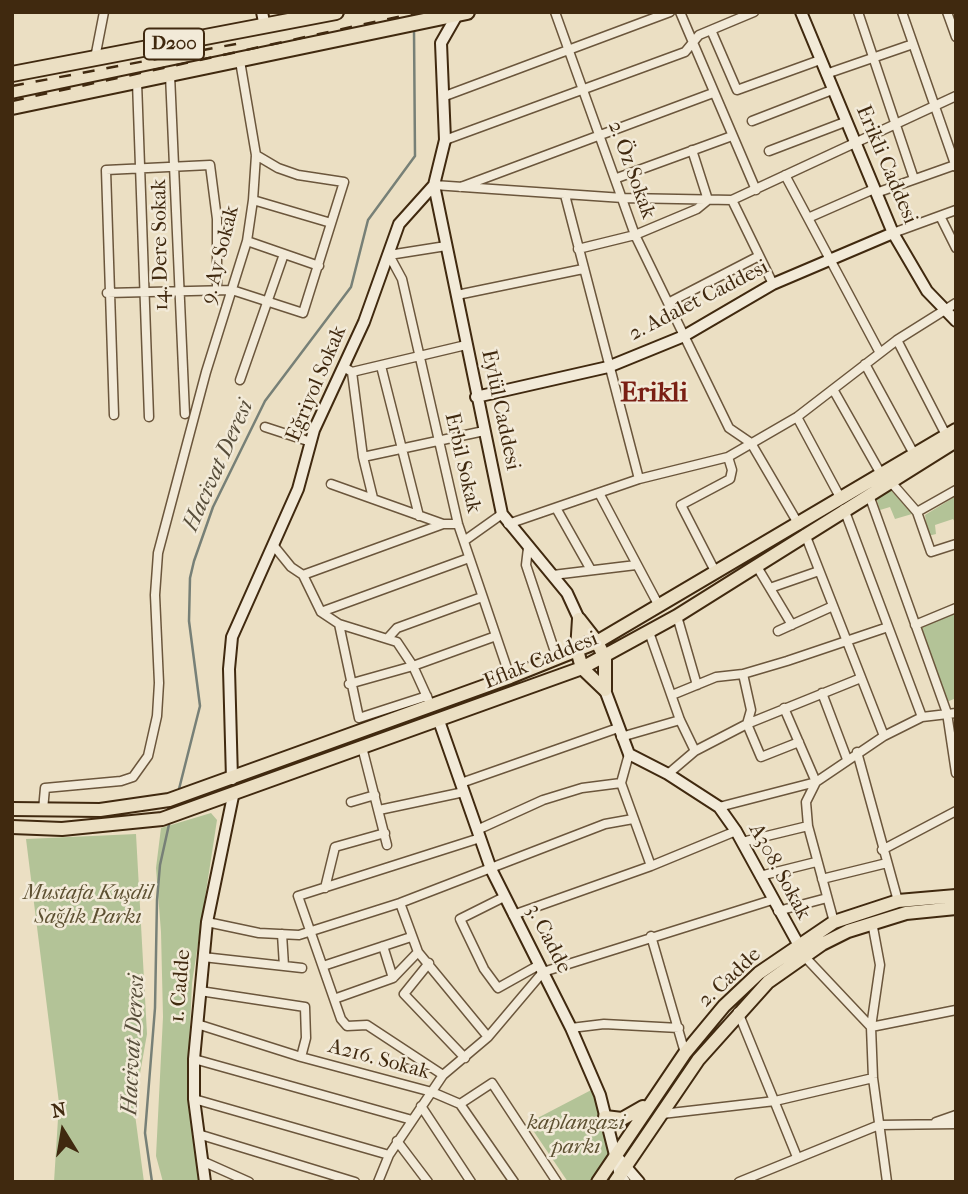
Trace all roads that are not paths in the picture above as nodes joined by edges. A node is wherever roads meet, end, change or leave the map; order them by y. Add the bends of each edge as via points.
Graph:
1 (104, 12) edge
2 (336, 12) edge
3 (555, 12) edge
4 (670, 12) edge
5 (680, 12) edge
6 (754, 12) edge
7 (802, 12) edge
8 (858, 12) edge
9 (902, 12) edge
10 (947, 12) edge
11 (456, 15) edge
12 (264, 20) edge
13 (711, 30) junction
14 (956, 37) edge
15 (692, 42) junction
16 (913, 44) junction
17 (568, 50) junction
18 (874, 57) junction
19 (95, 58) junction
20 (820, 60) junction
21 (240, 61) junction
22 (12, 74) edge
23 (826, 74) junction
24 (170, 75) junction
25 (137, 82) junction
26 (582, 89) junction
27 (832, 90) junction
28 (713, 93) junction
29 (446, 96) junction
30 (956, 96) edge
31 (935, 105) junction
32 (12, 107) edge
33 (752, 121) dead end
34 (845, 122) junction
35 (896, 123) junction
36 (600, 135) junction
37 (732, 135) junction
38 (445, 141) junction
39 (854, 143) junction
40 (692, 150) junction
41 (769, 152) dead end
42 (256, 155) junction
43 (176, 166) junction
44 (955, 166) edge
45 (140, 168) junction
46 (785, 174) junction
47 (617, 178) junction
48 (914, 179) junction
49 (434, 185) junction
50 (458, 188) junction
51 (755, 190) junction
52 (875, 191) junction
53 (565, 195) junction
54 (623, 198) junction
55 (253, 200) junction
56 (708, 200) junction
57 (732, 200) junction
58 (956, 210) edge
59 (940, 216) junction
60 (808, 218) junction
61 (331, 223) junction
62 (893, 233) junction
63 (635, 235) junction
64 (247, 241) junction
65 (446, 246) junction
66 (956, 248) edge
67 (578, 249) junction
68 (285, 254) junction
69 (389, 255) junction
70 (760, 256) junction
71 (830, 259) junction
72 (319, 266) junction
73 (583, 269) junction
74 (773, 284) junction
75 (216, 289) junction
76 (232, 290) junction
77 (107, 293) junction
78 (145, 293) junction
79 (179, 293) junction
80 (457, 295) junction
81 (268, 301) junction
82 (668, 303) junction
83 (956, 303) edge
84 (945, 310) junction
85 (956, 321) edge
86 (684, 335) junction
87 (897, 340) junction
88 (466, 345) junction
89 (880, 353) junction
90 (420, 357) junction
91 (864, 364) junction
92 (381, 366) junction
93 (608, 368) junction
94 (348, 369) junction
95 (240, 380) dead end
96 (834, 391) junction
97 (476, 397) junction
98 (184, 404) junction
99 (197, 410) junction
100 (185, 414) dead end
101 (114, 415) dead end
102 (149, 417) dead end
103 (797, 417) junction
104 (265, 427) dead end
105 (484, 431) junction
106 (952, 435) edge
107 (439, 440) junction
108 (311, 442) junction
109 (751, 443) junction
110 (402, 449) junction
111 (914, 454) junction
112 (363, 457) junction
113 (728, 457) junction
114 (885, 478) junction
115 (639, 480) junction
116 (331, 484) dead end
117 (956, 490) edge
118 (599, 493) junction
119 (869, 495) junction
120 (373, 498) junction
121 (843, 504) junction
122 (556, 508) junction
123 (917, 512) junction
124 (502, 514) junction
125 (419, 516) junction
126 (443, 524) junction
127 (458, 524) junction
128 (508, 524) junction
129 (802, 529) junction
130 (464, 541) junction
131 (956, 544) edge
132 (274, 545) junction
133 (528, 548) junction
134 (469, 558) junction
135 (636, 565) junction
136 (756, 565) junction
137 (591, 570) junction
138 (819, 571) junction
139 (716, 573) junction
140 (303, 575) junction
141 (553, 575) junction
142 (770, 588) junction
143 (482, 597) junction
144 (659, 606) junction
145 (833, 606) junction
146 (956, 608) edge
147 (320, 612) junction
148 (677, 616) junction
149 (579, 619) junction
150 (339, 624) junction
151 (792, 625) junction
152 (915, 625) junction
153 (888, 627) junction
154 (778, 631) dead end
155 (649, 632) junction
156 (496, 636) junction
157 (388, 638) junction
158 (847, 641) junction
159 (597, 642) junction
160 (577, 650) junction
161 (557, 658) junction
162 (605, 658) junction
163 (413, 666) junction
164 (582, 668) junction
165 (743, 674) junction
166 (510, 677) junction
167 (861, 678) junction
168 (349, 684) junction
169 (697, 685) junction
170 (605, 690) junction
171 (822, 693) junction
172 (672, 695) junction
173 (429, 701) junction
174 (956, 705) edge
175 (784, 708) junction
176 (951, 713) edge
177 (922, 718) junction
178 (680, 720) junction
179 (439, 721) junction
180 (747, 724) junction
181 (619, 733) junction
182 (884, 736) junction
183 (799, 742) junction
184 (362, 747) junction
185 (695, 751) junction
186 (857, 752) junction
187 (629, 754) junction
188 (847, 759) junction
189 (956, 773) edge
190 (668, 774) junction
191 (228, 781) junction
192 (816, 782) junction
193 (621, 783) junction
194 (462, 788) junction
195 (375, 795) junction
196 (228, 798) junction
197 (351, 802) dead end
198 (719, 807) junction
199 (12, 809) edge
200 (43, 810) junction
201 (379, 810) junction
202 (68, 811) junction
203 (956, 811) edge
204 (12, 816) edge
205 (633, 819) junction
206 (808, 826) junction
207 (12, 827) edge
208 (384, 833) junction
209 (478, 834) junction
210 (739, 836) junction
211 (387, 845) dead end
212 (882, 850) junction
213 (816, 862) junction
214 (887, 863) junction
215 (651, 866) junction
216 (491, 869) junction
217 (760, 876) junction
218 (821, 879) junction
219 (325, 888) junction
220 (956, 896) edge
221 (504, 897) junction
222 (827, 898) junction
223 (772, 900) junction
224 (898, 901) junction
225 (400, 903) junction
226 (956, 908) edge
227 (778, 911) junction
228 (513, 915) junction
229 (207, 922) junction
230 (834, 922) junction
231 (872, 922) junction
232 (310, 933) junction
233 (282, 934) junction
234 (651, 936) junction
235 (411, 937) junction
236 (383, 946) junction
237 (801, 951) junction
238 (418, 952) junction
239 (204, 957) junction
240 (429, 963) junction
241 (284, 966) junction
242 (323, 966) junction
243 (302, 968) dead end
244 (541, 969) junction
245 (393, 978) junction
246 (200, 991) junction
247 (334, 999) junction
248 (956, 1010) edge
249 (738, 1012) junction
250 (197, 1024) junction
251 (871, 1027) junction
252 (571, 1028) junction
253 (679, 1028) junction
254 (488, 1037) junction
255 (685, 1053) junction
256 (301, 1057) junction
257 (465, 1058) junction
258 (194, 1059) junction
259 (443, 1075) junction
260 (873, 1078) junction
261 (432, 1092) junction
262 (654, 1098) junction
263 (194, 1099) junction
264 (775, 1101) junction
265 (460, 1104) junction
266 (421, 1106) junction
267 (662, 1114) junction
268 (956, 1115) edge
269 (606, 1117) junction
270 (412, 1120) junction
271 (933, 1123) junction
272 (956, 1124) edge
273 (879, 1125) junction
274 (198, 1134) junction
275 (397, 1141) junction
276 (389, 1154) junction
277 (615, 1156) junction
278 (797, 1157) junction
279 (202, 1161) junction
280 (622, 1176) edge
281 (344, 1180) edge
282 (553, 1180) edge
283 (205, 1182) edge
284 (249, 1182) edge
285 (355, 1182) edge
286 (378, 1182) edge
287 (428, 1182) edge
288 (471, 1182) edge
289 (514, 1182) edge
290 (598, 1182) edge
291 (639, 1182) edge
292 (739, 1182) edge
293 (887, 1182) edge

1 - 19 street
2 - 12 highway, D200
3 - 17 street, 2. Öz Sokak
4 - 17 street
5 - 15 street
6 - 13 street
7 - 20 main road, Erikli Caddesi
8 - 18 street
9 - 16 street
10 - 14 street
11 - 21 highway
11 - 29 main road, Eğriyol Sokak via 441,43
12 - 19 highway, D200
13 - 15 street
13 - 20 street via 737,90
15 - 26 street via 685,52
15 - 28 street
16 - 18 street
16 - 31 street
17 - 26 street, 2. Öz Sokak
17 - 29 street
18 - 23 street
18 - 35 street
19 - 22 highway, D200
20 - 23 main road, Erikli Caddesi
21 - 24 highway
21 - 42 street, 9. Ay Sokak
23 - 27 main road, Erikli Caddesi
24 - 25 highway
24 - 43 street, 14. Dere Sokak
25 - 32 highway
25 - 45 street
26 - 36 street, 2. Öz Sokak
26 - 38 street
27 - 33 street
27 - 34 main road, Erikli Caddesi
28 - 36 street
28 - 37 street
29 - 38 main road, Eğriyol Sokak
30 - 31 street
31 - 35 street
31 - 44 street
34 - 39 main road, Erikli Caddesi
34 - 41 street
35 - 39 street
35 - 48 street
36 - 47 street, 2. Öz Sokak
36 - 50 street
37 - 40 street
37 - 51 street
38 - 49 main road, Eğriyol Sokak
39 - 46 street
39 - 52 main road, Erikli Caddesi
40 - 47 street
40 - 56 street
42 - 55 street, 9. Ay Sokak
42 - 61 street via 298,175 344,182
43 - 45 street
43 - 75 street via 210,165 217,219
43 - 79 street, 14. Dere Sokak
44 - 48 street
45 - 77 street via 106,170
45 - 78 street
46 - 51 street
46 - 60 street
47 - 54 street, 2. Öz Sokak
48 - 52 street
49 - 50 street
49 - 65 main road, Eylül Caddesi
49 - 69 main road, Eğriyol Sokak via 399,224
50 - 53 street
51 - 57 street
52 - 60 street
52 - 62 main road, Erikli Caddesi
53 - 54 street
53 - 67 street
54 - 56 street
54 - 63 street, 2. Öz Sokak
55 - 61 street
55 - 64 street, 9. Ay Sokak
56 - 57 street
56 - 63 street
57 - 70 street
58 - 59 street
59 - 62 street
59 - 66 street
60 - 71 street
61 - 72 street
62 - 71 main road, 2. Adalet Caddesi
62 - 84 main road, Erikli Caddesi
63 - 67 street
63 - 82 street, 2. Öz Sokak
64 - 68 street
64 - 76 street, 9. Ay Sokak
65 - 69 street
65 - 80 main road, Eylül Caddesi
67 - 73 street
68 - 72 street
68 - 81 street
69 - 90 street, Erbil Sokak via 402,279
69 - 94 main road, Eğriyol Sokak
70 - 74 street
70 - 82 street
71 - 74 main road, 2. Adalet Caddesi
71 - 89 street
72 - 81 street via 303,313
73 - 80 street
73 - 93 street
74 - 86 main road, 2. Adalet Caddesi
75 - 76 street
75 - 79 street
76 - 81 street
76 - 99 street, 9. Ay Sokak
77 - 78 street
77 - 101 street
78 - 79 street
78 - 102 street
79 - 98 street, 14. Dere Sokak
80 - 88 main road, Eylül Caddesi
81 - 95 street
82 - 86 street, 2. Öz Sokak
83 - 84 street
84 - 85 main road, Erikli Caddesi
84 - 87 street
86 - 93 main road, 2. Adalet Caddesi
86 - 109 street, 2. Öz Sokak via 729,428
87 - 89 street
87 - 106 street
88 - 90 street
88 - 97 main road, Eylül Caddesi
89 - 91 street
90 - 92 street
90 - 107 street, Erbil Sokak
91 - 96 street
91 - 111 street
92 - 94 street
92 - 110 street
93 - 97 main road, 2. Adalet Caddesi
93 - 115 street
94 - 108 main road, Eğriyol Sokak
94 - 112 street
96 - 103 street
96 - 114 street
97 - 105 main road, Eylül Caddesi
98 - 99 street
98 - 100 street, 14. Dere Sokak
99 - 200 street, 9. Ay Sokak via 158,553 159,683 148,756 133,777 45,788
103 - 109 street
103 - 121 street
104 - 108 street
105 - 107 street
105 - 124 main road, Eylül Caddesi
106 - 111 main road, Eflak Caddesi
106 - 114 main road, Eflak Caddesi
107 - 110 street
107 - 127 street, Erbil Sokak
108 - 132 main road, Eğriyol Sokak via 298,489
109 - 113 street
109 - 129 street, 2. Öz Sokak
110 - 112 street
110 - 125 street
111 - 114 main road, Eflak Caddesi
112 - 120 street
113 - 115 street
113 - 139 street via 730,479 681,505
114 - 119 main road, Eflak Caddesi
114 - 121 main road, Eflak Caddesi
114 - 123 street
115 - 118 street
116 - 120 street
117 - 123 street
118 - 122 street
118 - 135 street
119 - 121 main road, Eflak Caddesi
119 - 152 street
120 - 125 street
121 - 129 main road, Eflak Caddesi
121 - 153 street
122 - 128 street
122 - 137 street
123 - 131 street via 930,552
124 - 128 main road, Eylül Caddesi
124 - 130 street
125 - 126 street
126 - 127 street
126 - 140 street
127 - 130 street, Erbil Sokak
128 - 133 main road, Eylül Caddesi
129 - 136 main road, Eflak Caddesi
129 - 138 street, 2. Öz Sokak
129 - 139 main road, Eflak Caddesi
130 - 134 street, Erbil Sokak
132 - 140 street via 290,567
132 - 191 main road, Eğriyol Sokak via 232,637
133 - 141 main road, Eylül Caddesi
133 - 161 street via 526,565
134 - 143 street, Erbil Sokak
134 - 147 street
135 - 137 street
135 - 144 street
136 - 142 street
136 - 148 main road, Eflak Caddesi
137 - 141 street
138 - 142 street
138 - 145 street, 2. Öz Sokak
139 - 144 main road, Eflak Caddesi
140 - 147 street
141 - 149 main road, Eylül Caddesi
142 - 151 street
143 - 156 street, Erbil Sokak
143 - 157 street via 397,628
144 - 159 main road, Eflak Caddesi
145 - 151 street
145 - 158 street, 2. Öz Sokak
146 - 152 street
147 - 150 street
148 - 155 main road, Eflak Caddesi
148 - 169 street
149 - 159 main road
149 - 160 main road
150 - 157 street
150 - 168 street
151 - 154 street
152 - 176 street
153 - 158 street
153 - 177 street
155 - 162 main road, Eflak Caddesi
155 - 172 street
156 - 163 street
156 - 166 street, Erbil Sokak
157 - 163 street via 397,642
158 - 165 street
158 - 167 street, 2. Öz Sokak
159 - 160 main road, Eflak Caddesi
159 - 162 main road
160 - 161 main road, Eflak Caddesi
160 - 164 main road
161 - 166 main road, Eflak Caddesi
162 - 164 main road, Eflak Caddesi
162 - 170 main road
163 - 168 street
163 - 173 street
164 - 170 main road
164 - 179 main road, Eflak Caddesi
165 - 169 street
165 - 180 street via 751,710
166 - 173 main road, Eflak Caddesi
167 - 171 street
167 - 182 street, 2. Öz Sokak
168 - 173 street via 359,718
169 - 172 street
170 - 181 main road
171 - 175 street
171 - 188 street
172 - 178 street
173 - 191 main road, Eflak Caddesi
174 - 176 street
175 - 180 street
175 - 183 street
176 - 177 street
176 - 189 street
177 - 182 street
178 - 181 street
178 - 185 street
179 - 184 main road, Eflak Caddesi
179 - 194 main road, 3. Cadde
180 - 183 street via 761,757
180 - 185 street
181 - 187 main road
181 - 194 street
182 - 186 street
183 - 192 street
184 - 195 street
184 - 196 main road, Eflak Caddesi
185 - 190 street
186 - 188 street
186 - 212 street
187 - 190 main road
187 - 193 street
188 - 192 street
190 - 198 main road
191 - 202 main road, Eflak Caddesi via 169,800
192 - 198 street
192 - 206 street via 806,802
193 - 205 street
193 - 209 street via 543,800
194 - 201 street
194 - 209 main road, 3. Cadde
195 - 197 street
195 - 201 street
196 - 207 main road, Eflak Caddesi via 162,820 100,827
196 - 229 main road, 1. Cadde
198 - 210 main road, A308. Sokak
199 - 200 main road
200 - 202 main road
201 - 208 street
202 - 204 main road via 53,818
203 - 212 street
205 - 215 street
205 - 216 street via 605,824
206 - 210 street
206 - 213 street
208 - 211 street
208 - 219 street via 335,847
209 - 216 main road, 3. Cadde
209 - 219 street
210 - 215 street
210 - 217 main road, A308. Sokak
212 - 214 street
213 - 217 street
213 - 218 street
214 - 218 street
214 - 224 street
215 - 228 street
216 - 221 main road, 3. Cadde
216 - 225 street
217 - 223 main road, A308. Sokak
218 - 222 street
219 - 232 street via 298,896
220 - 224 main road, 2. Cadde
221 - 228 main road, 3. Cadde
221 - 244 street via 460,919 484,969 498,988
222 - 227 street
222 - 230 street
223 - 227 main road, A308. Sokak
223 - 234 street
224 - 230 main road, 2. Cadde
225 - 232 street
225 - 235 street
226 - 231 main road, 2. Cadde
227 - 237 main road, A308. Sokak
228 - 244 main road, 3. Cadde
229 - 233 street
229 - 239 main road, 1. Cadde
230 - 237 main road, 2. Cadde
231 - 237 main road, 2. Cadde
231 - 251 street via 880,965
232 - 233 street
232 - 242 street
233 - 241 street
234 - 244 street
234 - 253 street
235 - 236 street
235 - 238 street
236 - 242 street
236 - 245 street
237 - 249 main road, 2. Cadde
237 - 251 street
237 - 255 main road, 2. Cadde via 759,973
238 - 240 street
238 - 245 street
239 - 241 street
239 - 246 main road, 1. Cadde
240 - 254 street
240 - 257 street via 404,994
241 - 243 street
242 - 247 street
244 - 252 main road, 3. Cadde
244 - 254 street
245 - 247 street
246 - 250 main road, 1. Cadde
246 - 256 street via 305,1007
247 - 259 street via 347,1026 367,1025
248 - 251 street
249 - 264 street
249 - 267 main road, 2. Cadde
250 - 256 street, A216. Sokak
250 - 258 main road, 1. Cadde
251 - 260 street
252 - 253 street via 604,1024
252 - 269 main road, 3. Cadde
253 - 255 street
254 - 257 street
255 - 262 main road, 2. Cadde
256 - 261 street, A216. Sokak
257 - 259 street
258 - 263 main road, 1. Cadde
258 - 270 street
259 - 261 street
260 - 264 street
260 - 273 street
261 - 265 street, A216. Sokak
261 - 266 street
262 - 269 main road via 632,1116
262 - 277 main road, 2. Cadde
263 - 274 main road, 1. Cadde
263 - 276 street
264 - 267 street
264 - 278 street
265 - 282 street via 492,1083
265 - 289 street
266 - 270 street
266 - 288 street
267 - 280 main road, 2. Cadde
268 - 271 street
269 - 277 main road, 3. Cadde
270 - 275 street
271 - 272 street
271 - 273 street
273 - 278 street
273 - 293 street
274 - 279 main road, 1. Cadde
274 - 281 street
275 - 276 street
275 - 287 street
276 - 286 street
277 - 280 main road, 3. Cadde
277 - 290 main road, 2. Cadde
278 - 292 street
279 - 283 main road, 1. Cadde
279 - 284 street
280 - 291 main road
281 - 285 street

